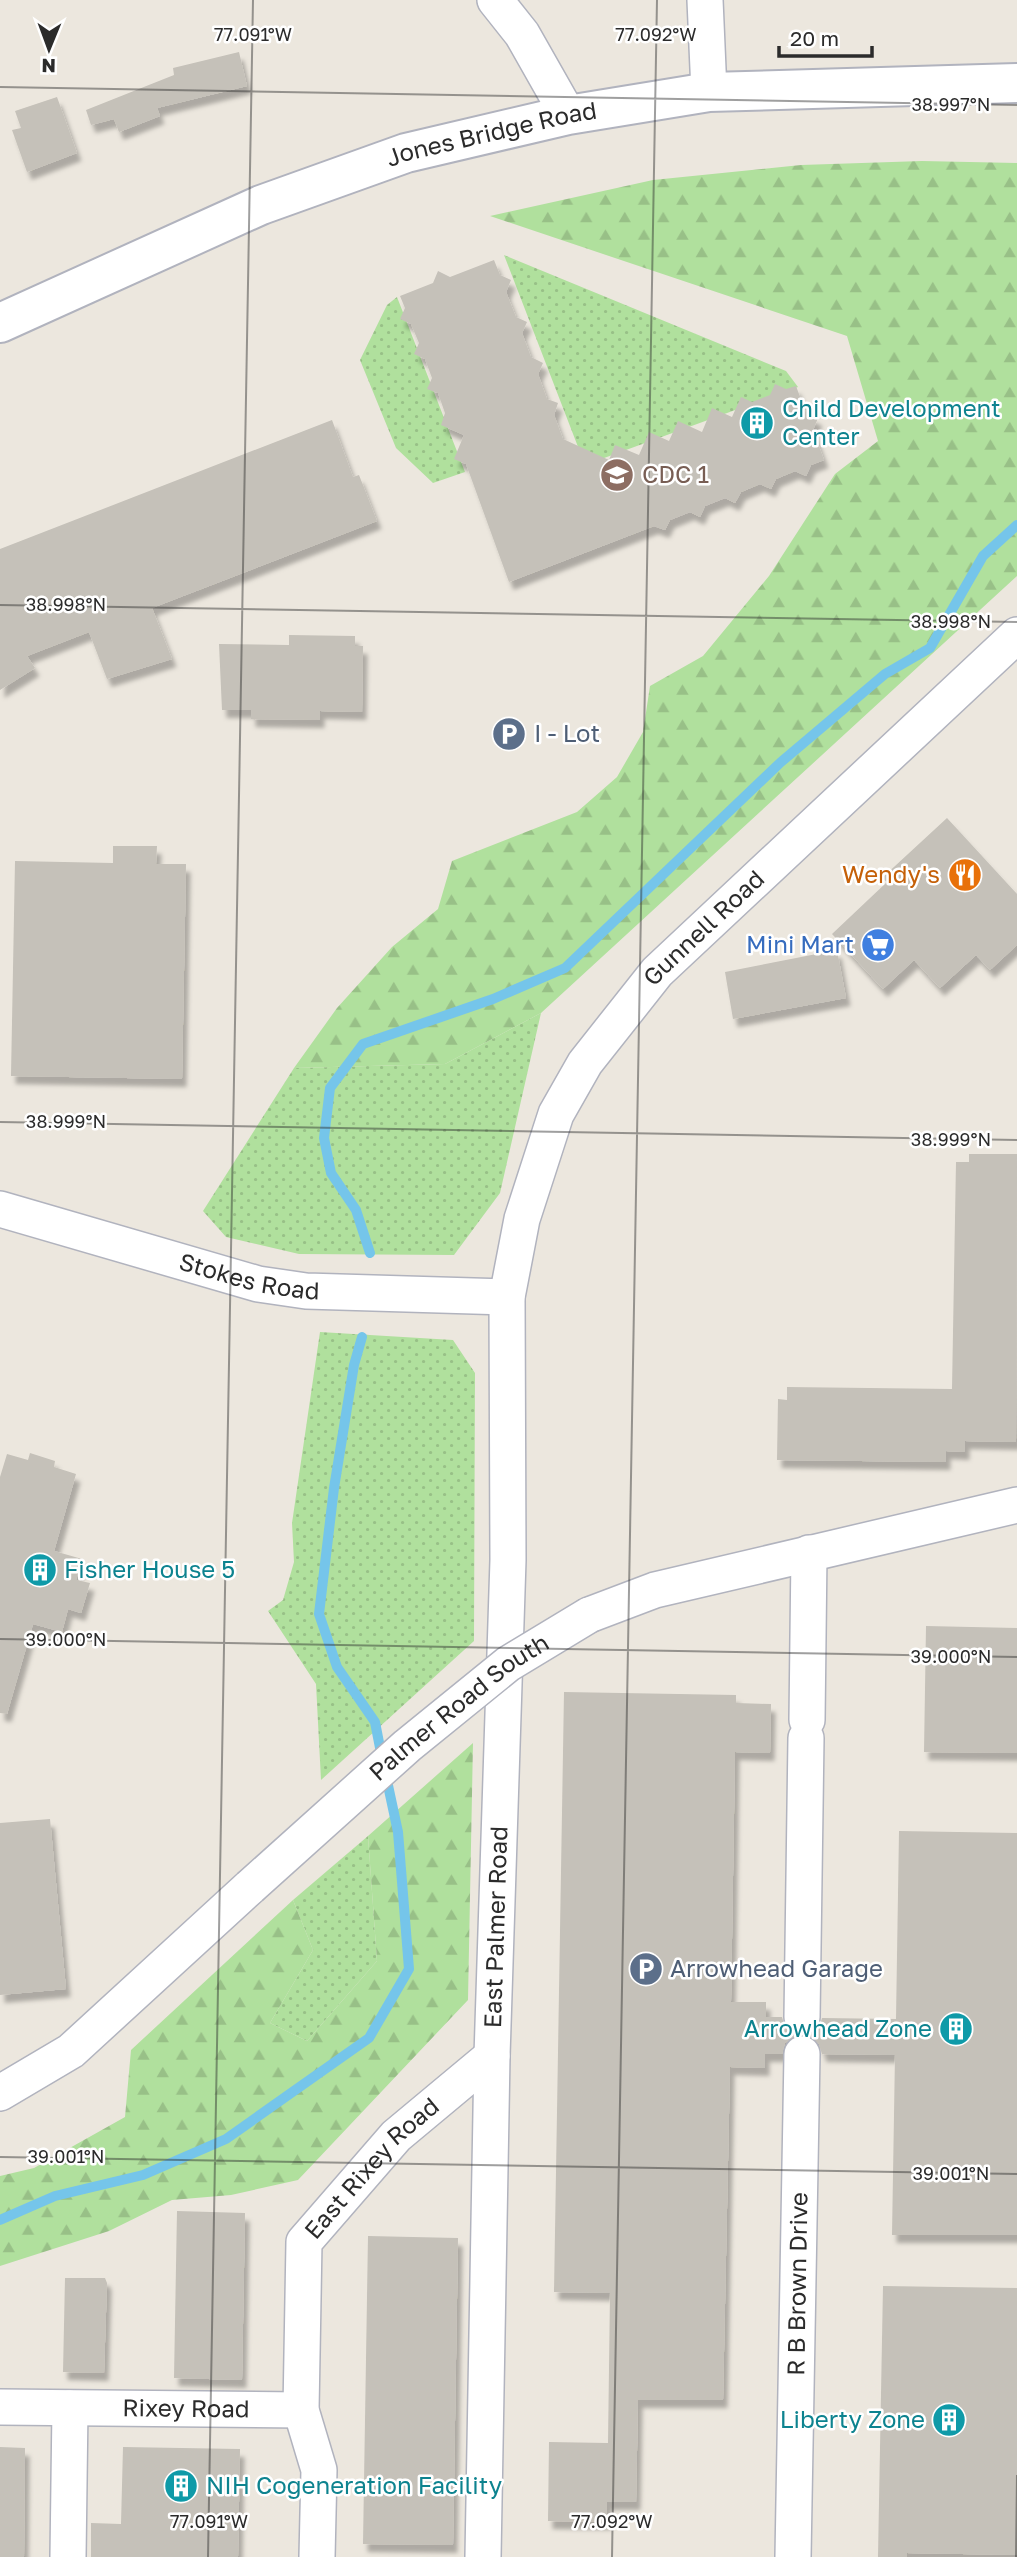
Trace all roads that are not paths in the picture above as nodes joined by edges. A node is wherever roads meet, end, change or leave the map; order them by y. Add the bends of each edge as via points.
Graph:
1 (495, 0) edge
2 (705, 0) edge
3 (1017, 83) edge
4 (709, 92) junction
5 (568, 115) junction
6 (0, 323) edge
7 (1017, 635) edge
8 (0, 1209) edge
9 (507, 1297) junction
10 (1017, 1505) edge
11 (809, 1553) junction
12 (802, 2017) dead end
13 (802, 2054) dead end
14 (492, 2056) junction
15 (0, 2093) edge
16 (0, 2407) edge
17 (70, 2408) junction
18 (301, 2410) junction
19 (68, 2557) edge
20 (317, 2557) edge
21 (483, 2557) edge
22 (793, 2557) edge

1 - 5 street via 522,34
2 - 4 street
3 - 4 main road, Jones Bridge Road
4 - 5 main road, Jones Bridge Road
5 - 6 main road, Jones Bridge Road via 406,153 261,205
7 - 9 street, Gunnell Road via 657,972 620,1016 556,1114 522,1219
8 - 9 street, Stokes Road via 258,1284 306,1291
9 - 14 street, East Palmer Road via 508,1560
10 - 11 street, Palmer Road South
11 - 12 street
11 - 15 street, Palmer Road South, bridge via 655,1590 589,1615 508,1664 407,1746 71,2051
13 - 22 street, R B Brown Drive
14 - 18 street, East Rixey Road via 396,2136 304,2242
14 - 21 street, East Palmer Road
16 - 17 street, Rixey Road
17 - 18 street, Rixey Road
17 - 19 street
18 - 20 street, East Rixey Road via 319,2470

